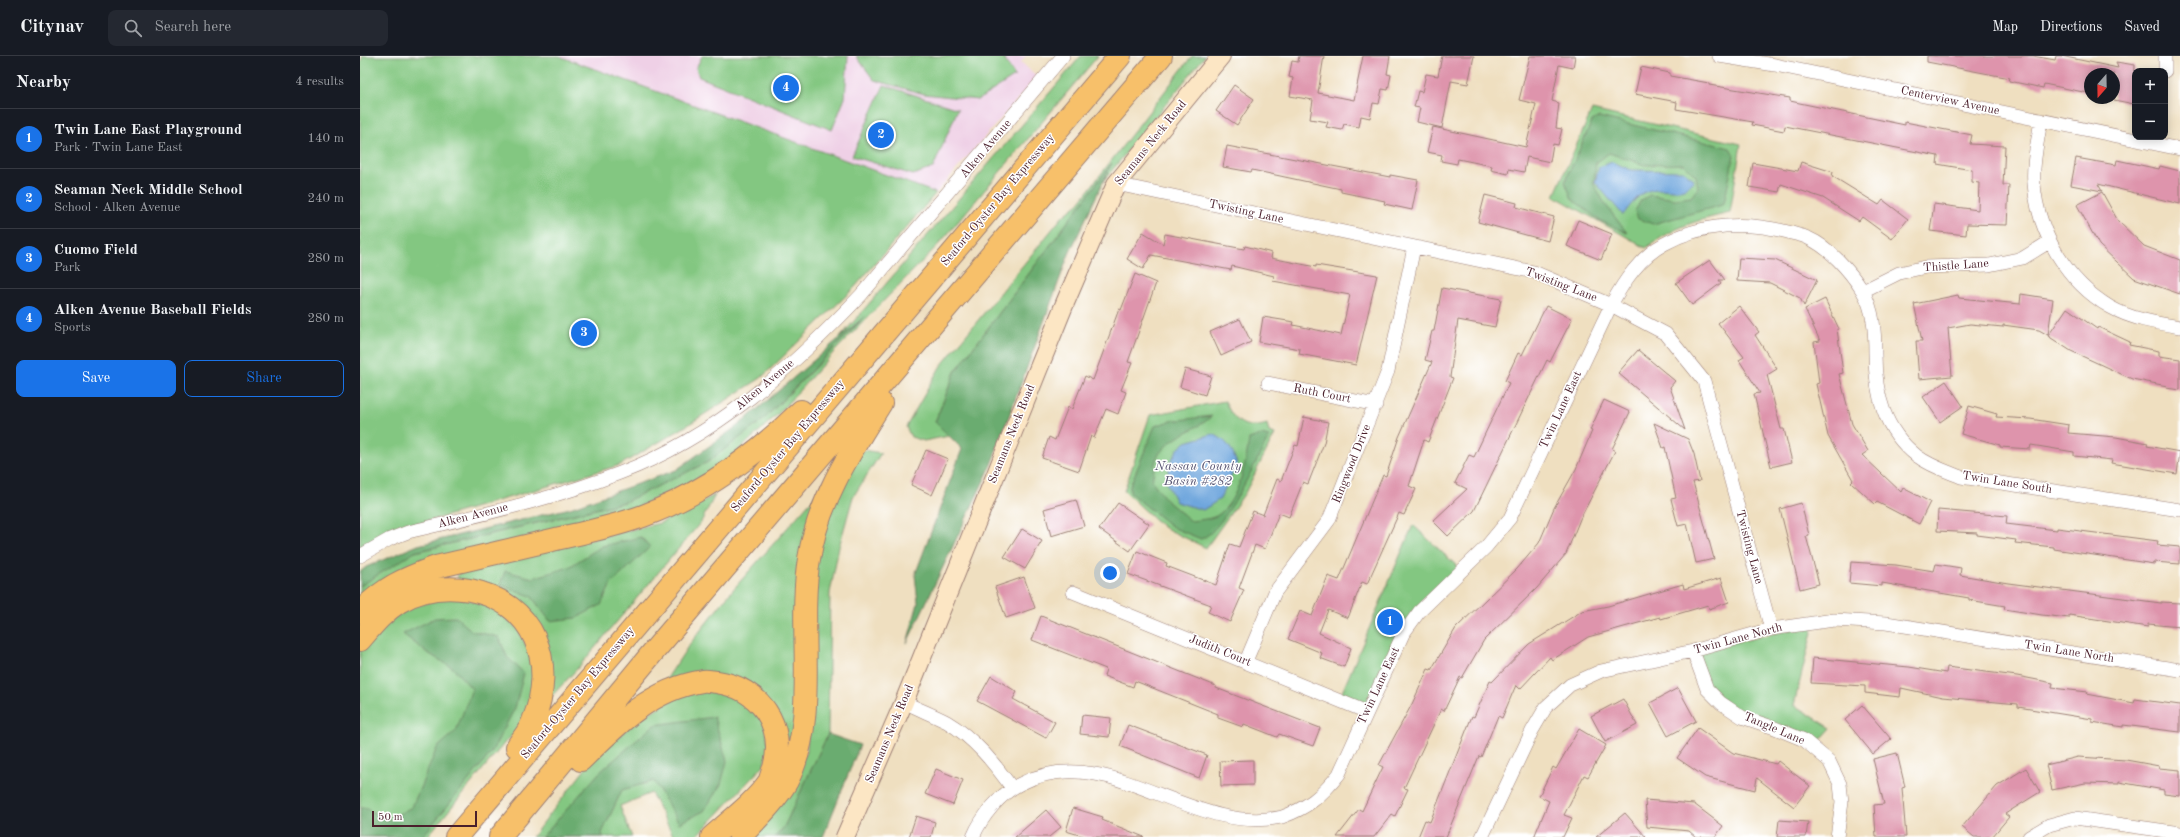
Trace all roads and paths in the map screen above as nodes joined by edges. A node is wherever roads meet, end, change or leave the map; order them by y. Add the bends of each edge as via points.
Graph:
1 (1063, 56) edge
2 (1120, 56) edge
3 (1161, 56) edge
4 (1221, 56) edge
5 (1719, 56) edge
6 (2165, 56) edge
7 (1776, 61) edge
8 (2165, 68) edge
9 (2041, 120) junction
10 (2132, 136) edge
11 (2154, 140) edge
12 (2180, 149) edge
13 (1116, 184) junction
14 (2049, 242) junction
15 (1414, 247) junction
16 (1863, 291) junction
17 (1611, 305) junction
18 (892, 325) junction
19 (2180, 327) edge
20 (916, 345) junction
21 (1268, 383) dead end
22 (1376, 405) junction
23 (2180, 510) edge
24 (360, 556) edge
25 (1073, 592) dead end
26 (360, 612) edge
27 (1771, 629) junction
28 (360, 640) edge
29 (1693, 651) junction
30 (1246, 662) junction
31 (2180, 670) edge
32 (904, 702) junction
33 (1367, 712) junction
34 (1012, 788) junction
35 (2180, 834) edge
36 (456, 837) edge
37 (500, 837) edge
38 (503, 837) edge
39 (712, 837) edge
40 (740, 837) edge
41 (845, 837) edge
42 (973, 837) edge
43 (1482, 837) edge
44 (1837, 837) edge
45 (2029, 837) edge

1 - 24 street, Alken Avenue via 861,295 768,385 730,414 695,436 621,473 542,499 408,532
2 - 18 highway, Seaford-Oyster Bay Expressway
3 - 20 highway
4 - 13 main road, Seamans Neck Road
5 - 7 street, Centerview Avenue
6 - 8 street
7 - 9 street, Centerview Avenue
9 - 10 street, Centerview Avenue
9 - 14 street via 2034,183 2038,210
11 - 12 street, Centerview Avenue
13 - 15 street, Twisting Lane
13 - 32 main road, Seamans Neck Road via 1064,303
14 - 16 street, Thistle Lane via 2023,258 1989,265 1926,267 1899,273
14 - 19 street via 2074,278 2109,306 2151,322
15 - 17 street, Twisting Lane via 1534,272
15 - 22 street, Ringwood Drive via 1388,371
16 - 17 street, Twin Lane South via 1840,261 1808,238 1768,227 1726,225 1687,234 1663,244 1640,263 1625,280
16 - 23 street, Twin Lane South via 1875,324 1875,380 1881,407 1898,438 1917,456 1937,468 1961,477
17 - 27 street, Twisting Lane via 1666,334 1704,381
17 - 33 street, Twin Lane East via 1510,518 1486,546 1419,612 1403,634
18 - 26 highway via 780,432 750,457 681,499 644,516 605,528 436,567 388,588
18 - 36 highway, Seaford-Oyster Bay Expressway
20 - 37 highway
20 - 40 highway via 848,456 818,523 809,559 806,594 804,719 799,747 786,781
21 - 22 street, Ruth Court
22 - 30 street, Ringwood Drive via 1329,520 1274,592
25 - 30 street, Judith Court
27 - 29 street, Twin Lane North
27 - 31 street, Twin Lane North via 1834,620 1886,623
28 - 36 highway via 378,619 400,602 431,590 450,588 482,593 505,603 527,623 540,647 543,672 541,699 533,723
29 - 43 street, Twin Lane North via 1601,671 1570,685 1546,707 1532,731
29 - 44 street, Tangle Lane via 1707,689 1721,703 1742,717 1804,740 1829,761 1840,784 1842,802
30 - 33 street, Judith Court
32 - 34 street via 947,723 973,742 992,760
32 - 41 main road, Seamans Neck Road
33 - 34 street, Twin Lane East via 1339,774 1323,794 1297,812 1253,825 1232,825 1208,820 1098,777 1074,772 1034,776
34 - 42 street via 980,822
35 - 45 street via 2075,818 2050,825
38 - 39 highway via 621,720 647,701 676,688 704,680 742,689 756,699 766,710 774,728 778,754 770,781

